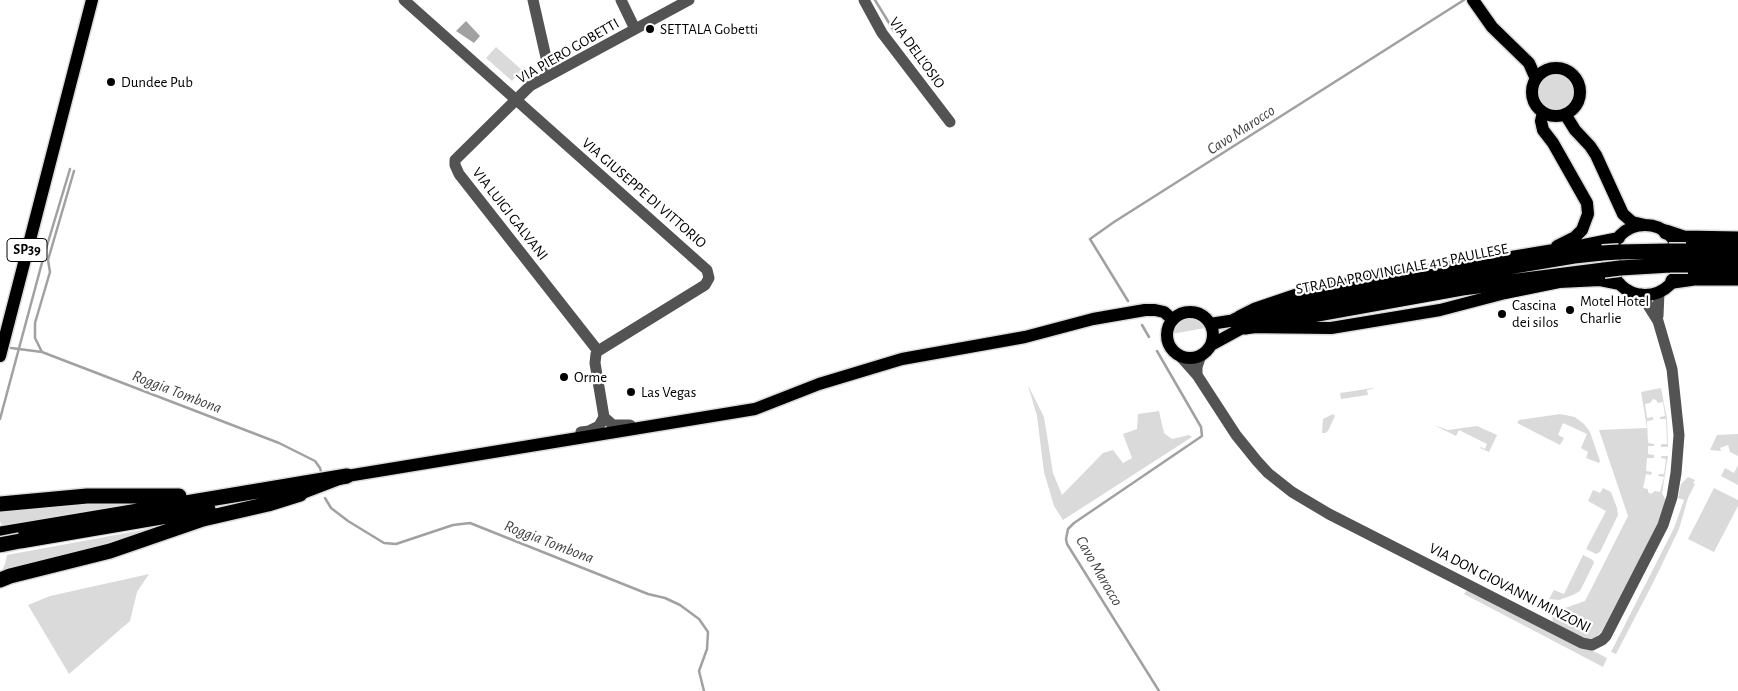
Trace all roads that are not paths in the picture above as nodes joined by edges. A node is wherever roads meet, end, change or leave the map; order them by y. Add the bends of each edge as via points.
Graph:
1 (92, 0) edge
2 (404, 0) edge
3 (533, 0) edge
4 (621, 0) edge
5 (689, 0) edge
6 (864, 0) edge
7 (1474, 2) edge
8 (635, 29) junction
9 (1522, 54) junction
10 (1555, 68) junction
11 (550, 76) junction
12 (1536, 79) junction
13 (515, 100) junction
14 (1543, 112) junction
15 (1565, 114) junction
16 (950, 122) dead end
17 (1620, 209) junction
18 (1645, 225) junction
19 (1666, 232) junction
20 (1738, 240) edge
21 (1620, 241) junction
22 (1550, 250) junction
23 (1738, 253) edge
24 (1670, 258) junction
25 (1687, 258) junction
26 (1738, 264) edge
27 (1738, 278) edge
28 (1673, 281) junction
29 (1620, 284) junction
30 (1658, 292) junction
31 (1641, 294) junction
32 (1172, 320) junction
33 (1658, 321) junction
34 (1240, 323) junction
35 (1210, 324) junction
36 (1211, 344) junction
37 (598, 351) junction
38 (1201, 355) junction
39 (0, 356) edge
40 (1181, 357) junction
41 (1197, 375) junction
42 (604, 417) junction
43 (654, 425) junction
44 (545, 443) junction
45 (347, 476) junction
46 (320, 480) junction
47 (300, 494) junction
48 (0, 504) edge
49 (0, 534) edge
50 (20, 536) junction
51 (0, 544) edge
52 (0, 554) edge
53 (0, 580) edge

1 - 39 main road, SP39
2 - 13 street, VIA GIUSEPPE DI VITTORIO
3 - 11 street
4 - 8 street
5 - 8 street, VIA PIERO GOBETTI
6 - 16 street, VIA DELL'OSIO via 882,33
7 - 9 main road via 1492,27
8 - 11 street, VIA PIERO GOBETTI
9 - 10 main road
9 - 12 main road
10 - 12 main road via 1546,70
10 - 15 main road via 1571,73 1580,86 1577,102
11 - 13 street, VIA PIERO GOBETTI via 530,86
12 - 14 main road via 1532,94
13 - 37 street, VIA LUIGI GALVANI via 459,156 455,165
13 - 37 street, VIA GIUSEPPE DI VITTORIO via 704,266 709,274 705,285
14 - 15 main road
14 - 22 main road via 1543,130 1588,203 1582,230
15 - 17 main road via 1596,155
17 - 18 main road via 1632,222
17 - 21 main road
18 - 19 main road
18 - 21 main road via 1634,227
19 - 20 highway via 1684,238
19 - 28 main road via 1674,240 1680,257
21 - 22 main road
21 - 24 highway, STRADA PROVINCIALE 415 PAULLESE
21 - 29 main road via 1613,247 1610,259
21 - 34 highway, STRADA PROVINCIALE 415 PAULLESE, bridge via 1602,253 1443,278 1270,311
22 - 34 main road via 1306,292 1254,309 1240,316
23 - 25 highway
24 - 25 highway, bridge
24 - 34 highway, bridge
25 - 26 highway
27 - 28 highway
28 - 30 main road
29 - 31 main road
29 - 34 main road via 1600,280 1559,282 1440,310 1330,328
30 - 31 main road
30 - 33 street, VIA DON GIOVANNI MINZONI
31 - 33 street, VIA DON GIOVANNI MINZONI
32 - 35 main road via 1180,314 1194,312
32 - 40 main road via 1167,328 1167,342
32 - 43 main road via 1164,312 1156,310 1093,319 1025,337 902,360 819,384 755,409
33 - 41 street, VIA DON GIOVANNI MINZONI via 1672,369 1677,412 1678,451 1672,497 1663,524 1606,636 1592,645 1582,643 1329,514 1292,492 1257,461
34 - 35 main road, STRADA PROVINCIALE 415 PAULLESE
34 - 36 main road, STRADA PROVINCIALE 415 PAULLESE
35 - 36 main road
36 - 38 main road
37 - 42 street via 595,363
38 - 40 main road
38 - 41 street
40 - 41 street, VIA DON GIOVANNI MINZONI
42 - 43 street via 613,425
42 - 44 street via 595,429 559,436
43 - 44 main road
44 - 45 main road
45 - 46 highway
45 - 47 main road
46 - 48 highway via 176,496 95,496
46 - 50 highway
47 - 50 highway
47 - 53 highway via 203,519 110,551
49 - 50 highway
50 - 51 highway, bridge
51 - 52 main road

